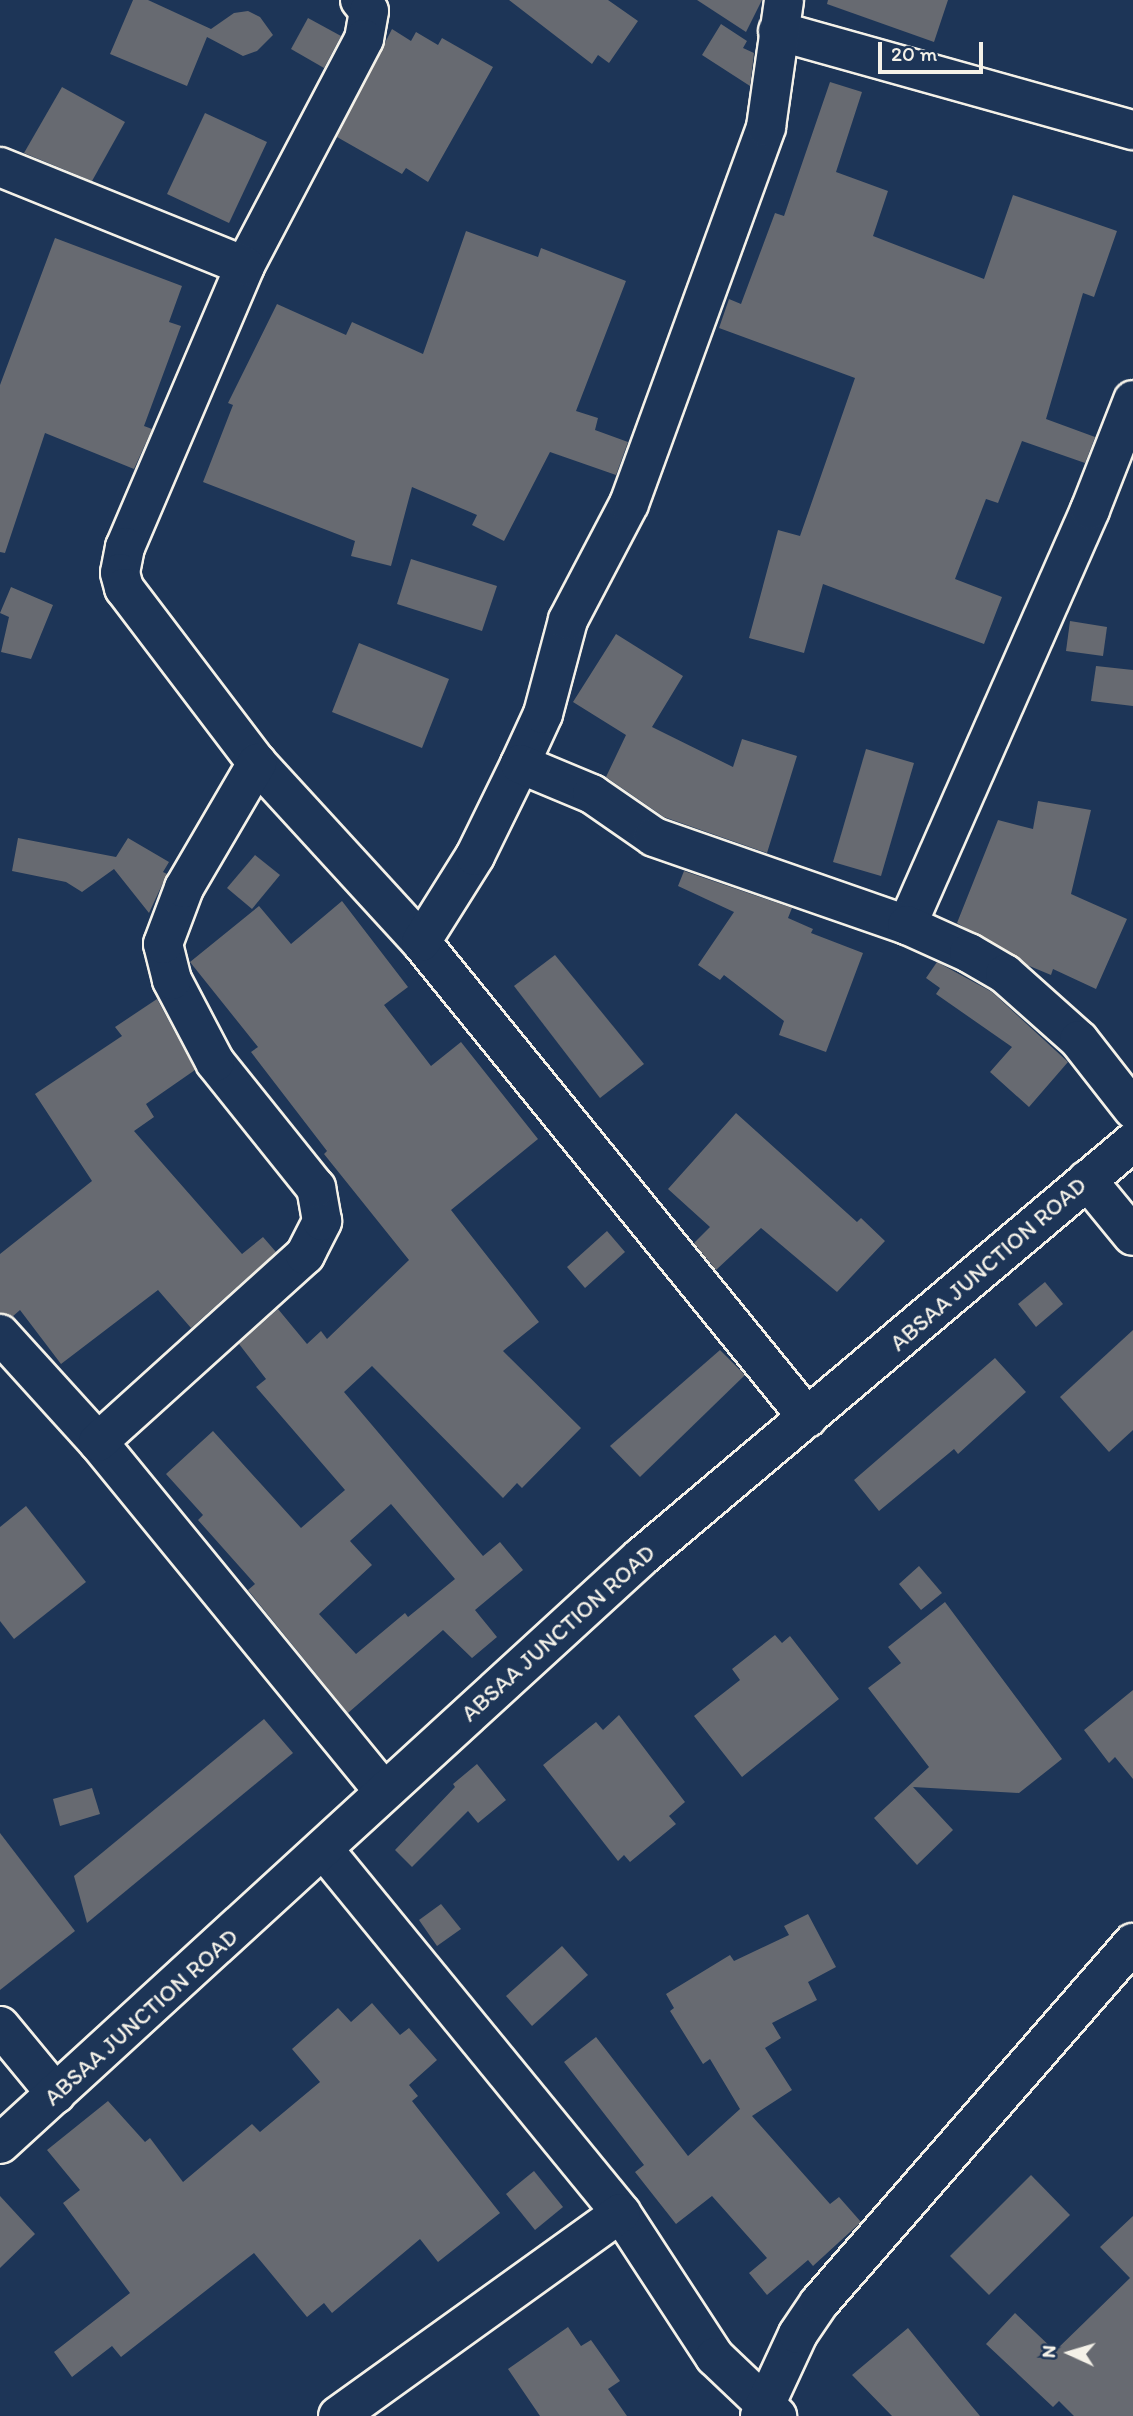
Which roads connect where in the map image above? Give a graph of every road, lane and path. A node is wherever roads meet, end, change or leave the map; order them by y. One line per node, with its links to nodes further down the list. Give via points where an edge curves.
1 (360, 0): 5 (street, via 369,11 364,39)
2 (781, 15): 3 (street); 8 (street, via 766,127 749,177 629,504 568,620 542,713)
3 (1133, 130)
4 (0, 167): 5 (street)
5 (245, 266): 7 (street, via 125,547 120,573 131,601)
6 (1133, 400): 9 (street, via 1090,510)
7 (257, 764): 10 (street); 17 (street, via 184,888 163,944 172,981 215,1062 316,1188 322,1221 305,1255)
8 (520, 764): 9 (street, via 592,794 654,837); 10 (street, via 475,856)
9 (908, 925): 11 (street, via 1005,974 1079,1040)
10 (421, 942): 16 (street)
11 (1133, 1108)
12 (1133, 1142): 13 (street, ABSAA JUNCTION ROAD)
13 (1087, 1180): 14 (street); 16 (street, ABSAA JUNCTION ROAD)
14 (1133, 1236)
15 (0, 1334): 17 (street)
16 (808, 1418): 18 (street, ABSAA JUNCTION ROAD, via 641,1557)
17 (98, 1442): 18 (street)
18 (382, 1789): 19 (street, ABSAA JUNCTION ROAD)
19 (324, 1850): 22 (street, ABSAA JUNCTION ROAD); 24 (street)
20 (1133, 1944): 25 (street, via 819,2302)
21 (0, 2025): 22 (street)
22 (56, 2094): 23 (street, ABSAA JUNCTION ROAD)
23 (0, 2144)
24 (621, 2213): 25 (street, via 715,2357); 26 (street)
25 (767, 2412)
26 (338, 2416)

